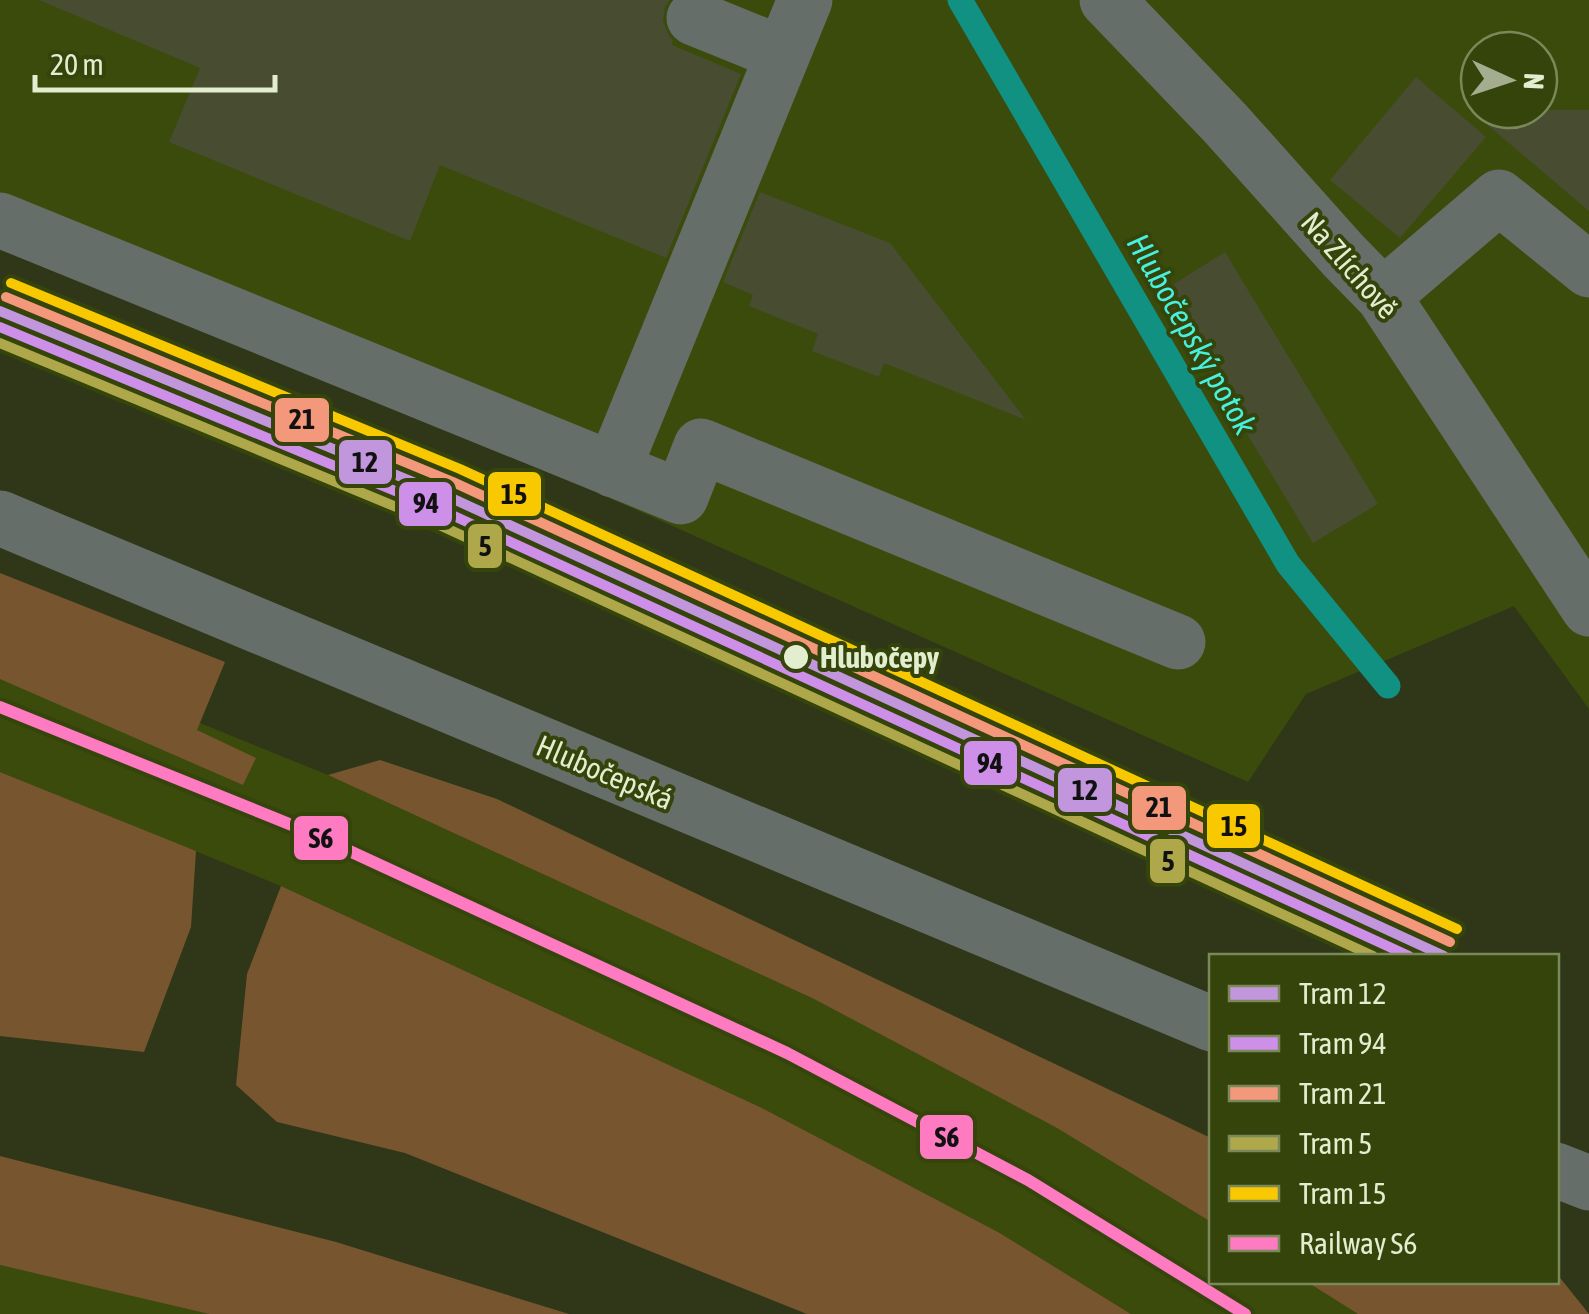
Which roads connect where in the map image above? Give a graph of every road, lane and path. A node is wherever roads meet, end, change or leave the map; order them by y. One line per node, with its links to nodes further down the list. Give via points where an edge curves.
1 (805, 0): 4 (street)
2 (1107, 0): 7 (street, Na Zlíchově)
3 (694, 18): 4 (street)
4 (783, 54): 8 (street)
5 (0, 220): 8 (street)
6 (1589, 270): 7 (street, via 1500,197)
7 (1383, 296): 10 (street, Na Zlíchově)
8 (613, 470): 11 (street, via 681,498 701,446)
9 (0, 518): 12 (street, Hlubočepská)
10 (1589, 610)
11 (1178, 642)
12 (1209, 1023)
13 (1559, 1171): 14 (street)
14 (1589, 1183)

